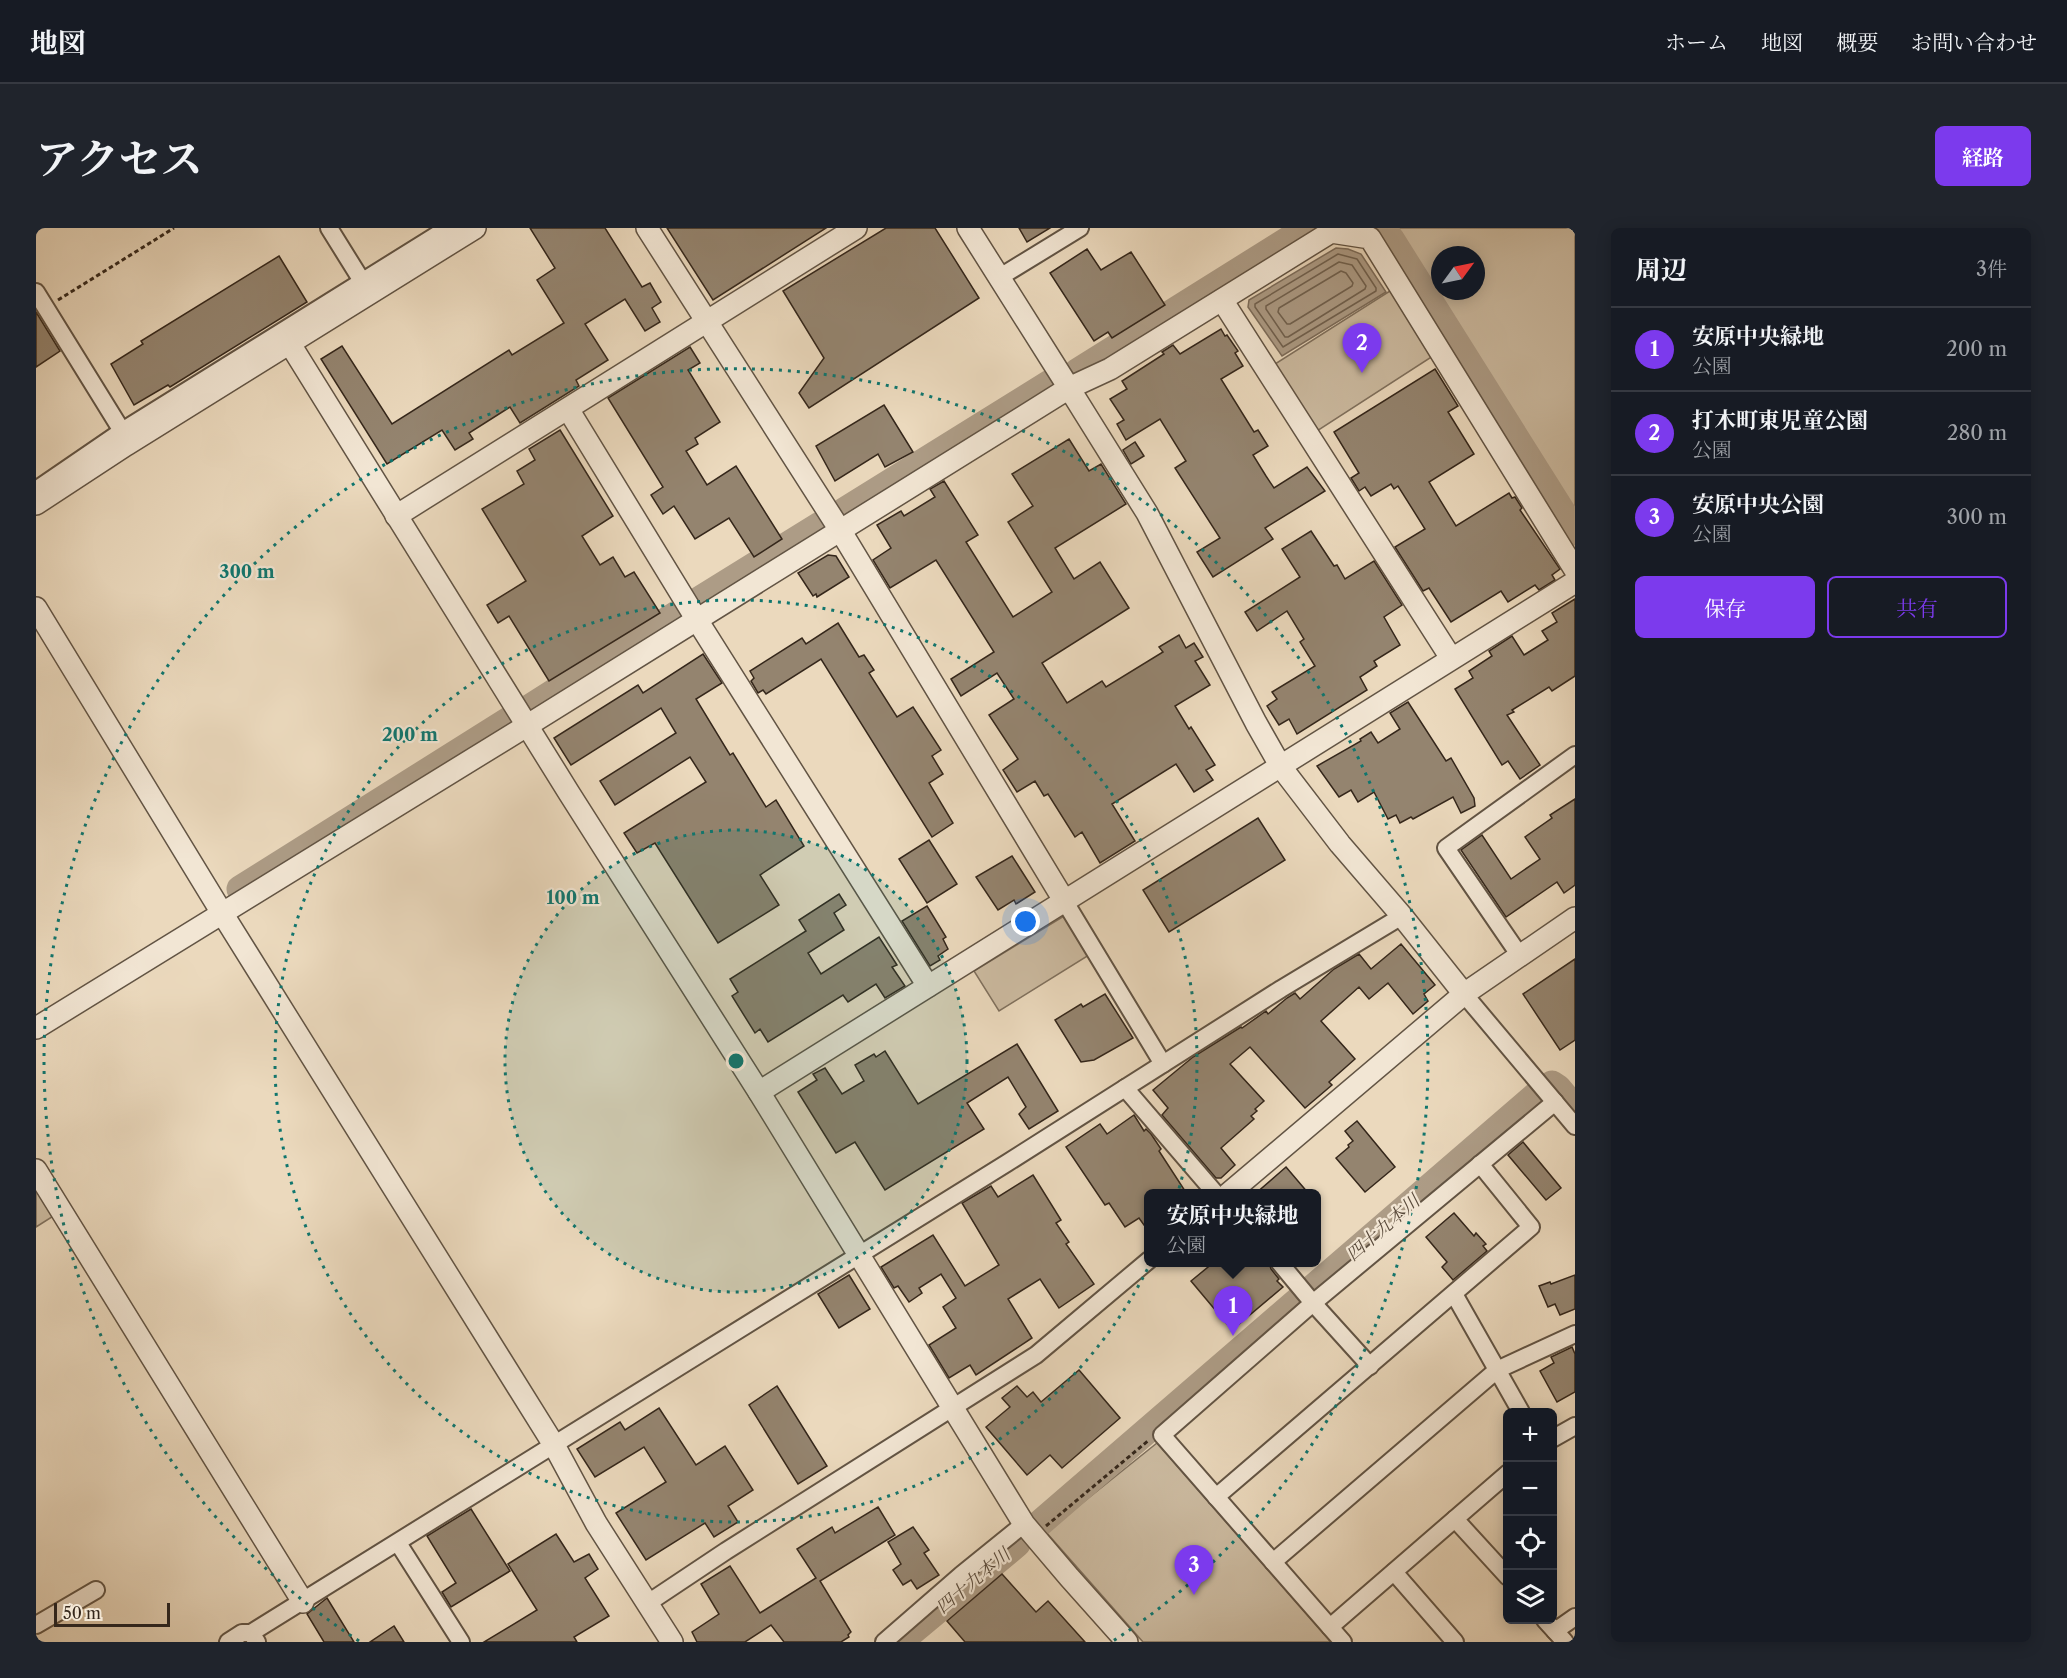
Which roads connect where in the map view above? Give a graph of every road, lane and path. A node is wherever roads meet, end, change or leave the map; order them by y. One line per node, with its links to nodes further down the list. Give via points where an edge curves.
1 (174, 228): 13 (path)
2 (328, 228): 10 (street)
3 (448, 228): 10 (street)
4 (475, 228): 15 (street)
5 (647, 228): 14 (street)
6 (856, 228): 14 (street)
7 (968, 228): 9 (street)
8 (1080, 228): 9 (street)
9 (1000, 277): 16 (street)
10 (362, 281): 18 (street)
11 (36, 292): 13 (street)
12 (1222, 300): 16 (street, via 1110,369); 23 (street, via 1331,232 1370,238); 27 (street)
13 (46, 308): 18 (street)
14 (707, 322): 17 (street); 22 (street)
15 (290, 344): 20 (street); 21 (street)
16 (1069, 388): 22 (street); 30 (street, via 1147,513)
17 (568, 409): 21 (street); 26 (street)
18 (122, 431): 19 (street)
19 (36, 490)
20 (36, 504)
21 (396, 516): 28 (street)
22 (840, 530): 26 (street); 31 (street)
23 (1575, 570)
24 (1575, 582): 27 (street)
25 (36, 608): 32 (street)
26 (697, 620): 28 (street); 36 (street)
27 (1451, 658): 30 (street)
28 (528, 725): 32 (street); 41 (street)
29 (1575, 755): 35 (street, via 1446,848)
30 (1281, 767): 31 (street); 33 (street)
31 (1065, 902): 36 (street); 39 (street)
32 (222, 913): 38 (street); 61 (street)
33 (1402, 916): 37 (street); 39 (street)
34 (1575, 918): 35 (street)
35 (1520, 956): 37 (street)
36 (928, 986): 41 (street)
37 (1464, 994): 42 (street); 47 (street)
38 (36, 1028)
39 (1162, 1064): 40 (street)
40 (1125, 1088): 46 (street); 48 (street)
41 (759, 1092): 48 (street)
42 (1555, 1102): 43 (street); 44 (street)
43 (1575, 1126)
44 (1480, 1164): 51 (street, via 1531,1227); 52 (street)
45 (36, 1170): 71 (street)
46 (1212, 1189)
47 (1234, 1189)
48 (859, 1256): 56 (street); 61 (street)
49 (1144, 1264): 56 (street, via 1036,1356)
50 (1283, 1267): 52 (street)
51 (1454, 1294): 54 (street); 55 (street)
52 (1313, 1303): 54 (street); 59 (street)
53 (1574, 1337): 55 (street)
54 (1370, 1366): 63 (street)
55 (1497, 1370): 57 (street); 67 (street)
56 (953, 1408): 65 (street); 72 (street)
57 (1518, 1408)
58 (1575, 1426): 60 (street)
59 (1162, 1435): 63 (street); 65 (path, via 1147,1441)
60 (1557, 1435)
61 (554, 1445): 66 (street); 72 (street)
62 (1503, 1477): 64 (street)
63 (1216, 1497): 67 (street)
64 (1455, 1519): 68 (street); 69 (street)
65 (1030, 1530): 81 (street, via 961,1575); 82 (street)
66 (398, 1543): 71 (street); 79 (street)
67 (1273, 1562): 75 (street)
68 (1394, 1572): 75 (street); 84 (street)
69 (1503, 1572)
70 (96, 1590): 74 (street)
71 (303, 1602): 77 (street)
72 (648, 1603): 80 (street)
73 (1575, 1617): 76 (street)
74 (36, 1625)
75 (1330, 1628): 83 (street)
76 (1555, 1631)
77 (254, 1638): 78 (street, via 242,1634)
78 (228, 1642)
79 (461, 1642)
80 (672, 1642)
81 (884, 1642)
82 (1127, 1642)
83 (1342, 1642)
84 (1455, 1642)

